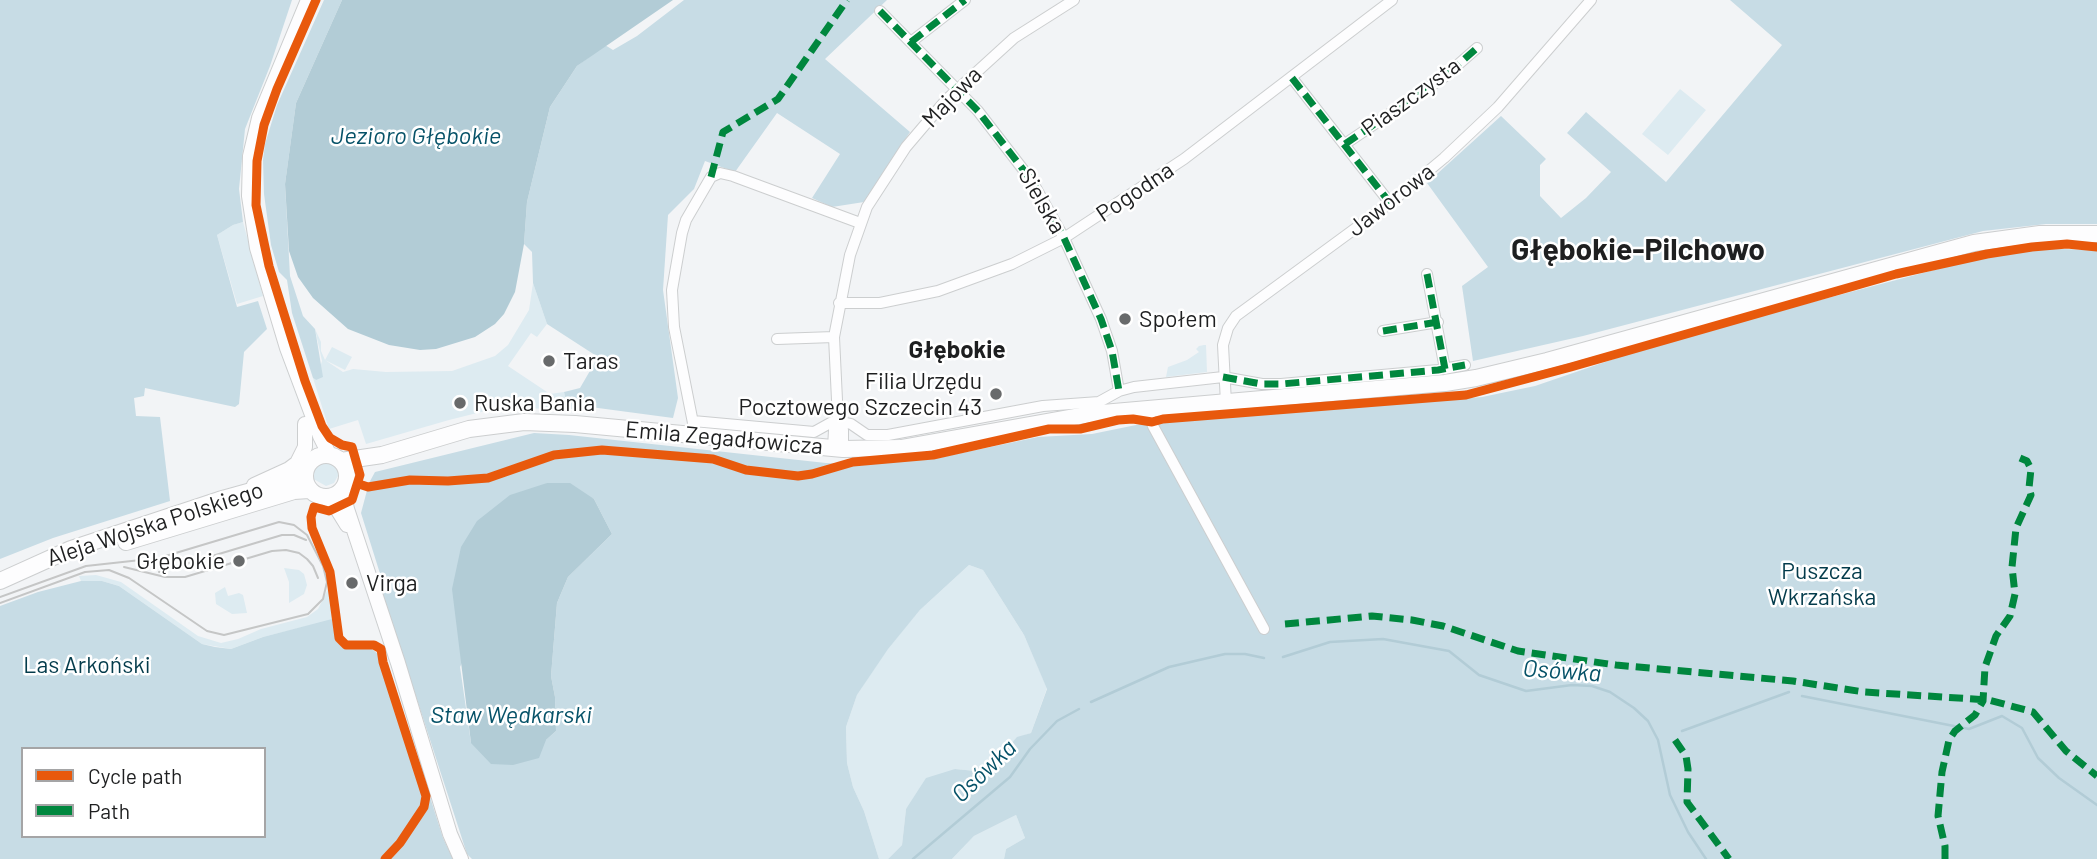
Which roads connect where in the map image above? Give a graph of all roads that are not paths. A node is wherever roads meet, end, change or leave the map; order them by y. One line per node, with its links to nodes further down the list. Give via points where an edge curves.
1 (308, 0): 22 (street, via 263,105 248,176 254,235)
2 (965, 0): 7 (street)
3 (1074, 0): 10 (street, Majowa, via 1014,38)
4 (1392, 0): 9 (street, Pogodna)
5 (1591, 0): 12 (street, Jaworowa, via 1485,121)
6 (880, 11): 7 (street, Sielska)
7 (911, 42): 10 (street, Sielska)
8 (1477, 48): 11 (street, Piaszczysta, via 1444,77)
9 (1292, 78): 11 (street, Piaszczysta); 15 (street, Pogodna, via 1153,182)
10 (958, 88): 13 (street, Majowa, via 906,146); 15 (street, Sielska, via 1019,162)
11 (1345, 144): 12 (street, Piaszczysta)
12 (1390, 203): 25 (street, Jaworowa, via 1237,316 1223,343)
13 (860, 223): 17 (street, Majowa); 31 (street, via 733,176 720,173 711,177 687,220 672,290 672,318)
14 (2097, 234): 27 (main road, Emila Zegadłowicza, via 2040,234 1974,243 1476,378)
15 (1064, 239): 17 (street, Pogodna, via 938,291 880,303); 26 (street, Sielska, via 1105,329)
16 (1427, 274): 18 (street)
17 (839, 303): 20 (street, Majowa)
18 (1438, 322): 19 (street); 24 (street)
19 (1383, 331)
20 (834, 337): 21 (street); 29 (street, Majowa)
21 (777, 339)
22 (287, 348): 30 (street); 34 (street, via 320,436)
23 (1465, 365): 24 (street)
24 (1445, 369): 25 (street, via 1281,384)
25 (1223, 377): 26 (street); 27 (street, Jaworowa)
26 (1119, 391): 29 (street, via 1099,402 1043,406 888,435 867,435)
27 (1226, 402): 28 (main road, Emila Zegadłowicza)
28 (1147, 409): 32 (main road, Emila Zegadłowicza, via 1060,419 901,448); 41 (street)
29 (838, 421): 31 (street, via 814,432); 32 (street, Majowa, via 843,430)
30 (305, 424): 34 (street); 38 (street, via 305,447 295,465)
31 (693, 428): 32 (main road, Emila Zegadłowicza); 33 (main road, Emila Zegadłowicza, via 508,423 453,433)
32 (838, 448)
33 (382, 456): 34 (main road, Emila Zegadłowicza); 35 (main road, Emila Zegadłowicza, via 355,471)
34 (322, 461): 35 (main road, via 345,468); 36 (main road, via 304,479); 38 (main road, Aleja Wojska Polskiego, via 290,480)
35 (345, 485): 37 (main road); 39 (street)
36 (309, 490): 37 (main road); 40 (main road, Aleja Wojska Polskiego)
37 (326, 497): 39 (street)
38 (219, 500): 40 (main road, Aleja Wojska Polskiego, via 71,549)
39 (357, 541): 42 (street)
40 (3, 580)
41 (1264, 629)
42 (461, 859)

